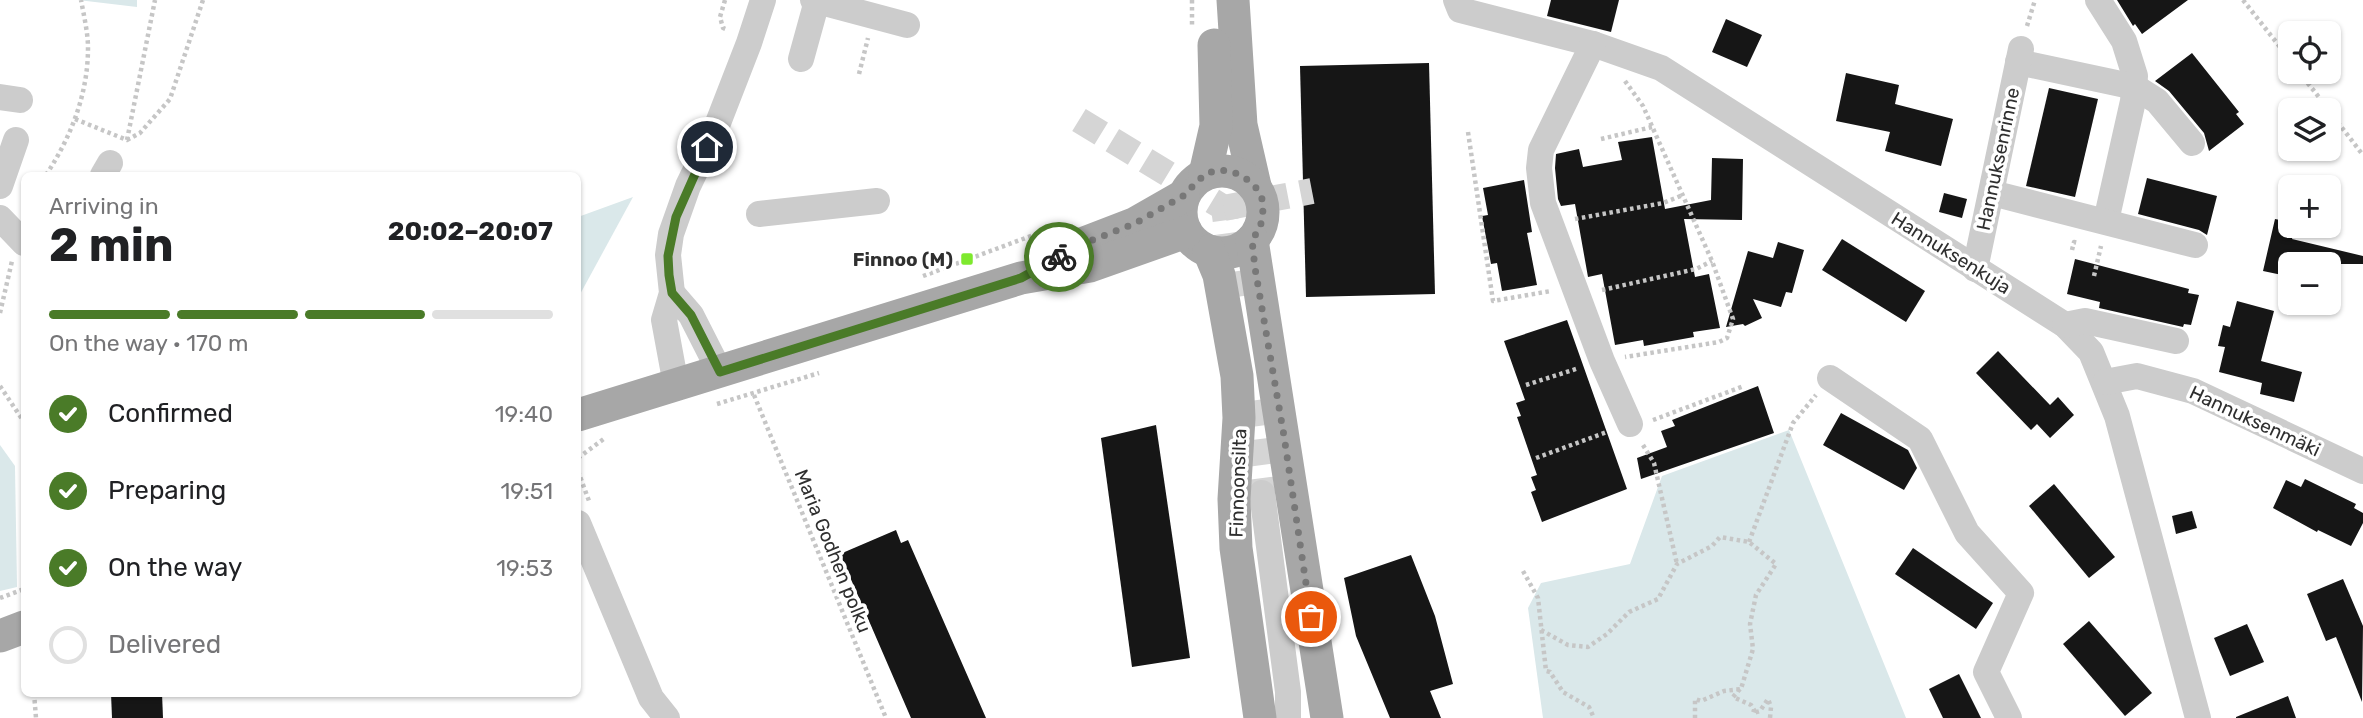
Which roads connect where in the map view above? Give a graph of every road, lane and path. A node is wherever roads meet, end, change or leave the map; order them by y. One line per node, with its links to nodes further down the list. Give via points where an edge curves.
1 (81, 0): 23 (path, via 88,47 83,96)
2 (155, 0): 29 (path)
3 (203, 0): 29 (path, via 170,99 140,133)
4 (763, 0): 55 (street, via 716,128 676,217 668,256)
5 (1192, 0): 14 (path)
6 (1212, 0): 34 (main road, via 1216,126)
7 (1233, 0): 36 (main road, via 1241,125)
8 (2098, 0): 21 (street, via 2124,41)
9 (2243, 0): 16 (path)
10 (815, 1): 12 (street); 18 (street)
11 (1458, 5): 15 (street, Hannuksenkuja)
12 (907, 25)
13 (871, 28): 19 (path)
14 (1192, 38)
15 (1593, 44): 17 (street, Hannuksenkuja); 43 (street, via 1541,150 1540,187)
16 (2278, 44)
17 (1619, 53): 24 (path, via 1627,86); 52 (street, Hannuksenkuja, via 1661,68)
18 (801, 59)
19 (859, 75)
20 (2308, 84): 22 (path)
21 (2135, 87): 30 (street, via 2157,101); 37 (street, Hannuksenrinne, via 2019,55); 42 (street)
22 (2319, 98)
23 (75, 119): 29 (path); 33 (path)
24 (1652, 127): 27 (path); 38 (path)
25 (2341, 127): 31 (path)
26 (1468, 132): 54 (path, via 1493,302)
27 (1601, 139)
28 (16, 140): 35 (street)
29 (127, 140): 32 (path)
30 (2192, 143)
31 (2363, 155)
32 (106, 169)
33 (49, 172)
34 (1194, 185): 36 (main road, via 1218,170 1231,171); 46 (main road, via 1181,214); 53 (main road, via 1134,224 1082,244)
35 (0, 186)
36 (1255, 186): 45 (main road, via 1263,214)
37 (1992, 193): 42 (street); 52 (street, Hannuksenrinne)
38 (1683, 195): 43 (path, via 1663,203); 51 (path)
39 (877, 201): 40 (street)
40 (759, 214)
41 (0, 218): 44 (street)
42 (2106, 222): 48 (street)
43 (1551, 223): 54 (street)
44 (21, 240)
45 (1252, 240): 46 (main road, via 1224,253); 92 (main road)
46 (1197, 241): 53 (main road); 90 (main road, Finnoonsilta, via 1219,275 1237,376 1236,548)
47 (2087, 245): 50 (path, via 2074,242)
48 (2195, 245)
49 (21, 248): 56 (path, via 11,263)
50 (2072, 250)
51 (1712, 261): 54 (path, via 1696,268); 59 (path, via 1733,319 1727,338)
52 (1975, 269): 57 (street, Hannuksenkuja)
53 (1021, 278): 60 (main road)
54 (1575, 290): 59 (street)
55 (672, 293): 60 (street, via 691,315); 63 (street, via 664,320)
56 (0, 313)
57 (2065, 325): 58 (street, via 2085,321); 62 (street, Hannuksenkuja, via 2091,352)
58 (2176, 341)
59 (1602, 361): 65 (path); 70 (street)
60 (720, 372): 63 (main road)
61 (1830, 378): 76 (path, via 1793,423); 96 (street, via 1920,439 1967,533 2021,593 1986,672)
62 (2105, 382): 73 (street, Hannuksenmäki, via 2137,376 2193,391); 97 (street, Hannuksenkuja)
63 (676, 385): 68 (main road)
64 (0, 386): 69 (path)
65 (1525, 386)
66 (1744, 386): 70 (path)
67 (754, 394): 89 (path, Maria Godhen polku)
68 (581, 414)
69 (21, 418)
70 (1630, 424): 71 (path)
71 (1536, 458)
72 (1654, 463): 77 (path)
73 (2363, 471)
74 (1262, 493): 86 (street)
75 (581, 530): 88 (street, via 651,698)
76 (1749, 542): 77 (path, via 1720,537); 84 (path, via 1776,564 1756,595 1750,624 1753,649)
77 (1677, 565): 82 (path, via 1658,599 1629,612 1588,648 1568,645)
78 (1523, 571): 82 (path, via 1538,597)
79 (21, 590): 80 (path)
80 (0, 598)
81 (21, 628): 83 (main road)
82 (1541, 631): 93 (path, via 1546,671 1563,692 1589,707)
83 (0, 636)
84 (1741, 689): 94 (path, via 1695,699); 95 (path, via 1733,697 1751,705 1752,713 1760,711 1768,699)
85 (34, 697): 87 (path)
86 (1288, 705): 91 (street)
87 (36, 718)
88 (667, 718)
89 (886, 718)
90 (1260, 718)
91 (1298, 718)
92 (1327, 718)
93 (1594, 718)
94 (1695, 718)
95 (1770, 718)
96 (2009, 718)
97 (2198, 718)

